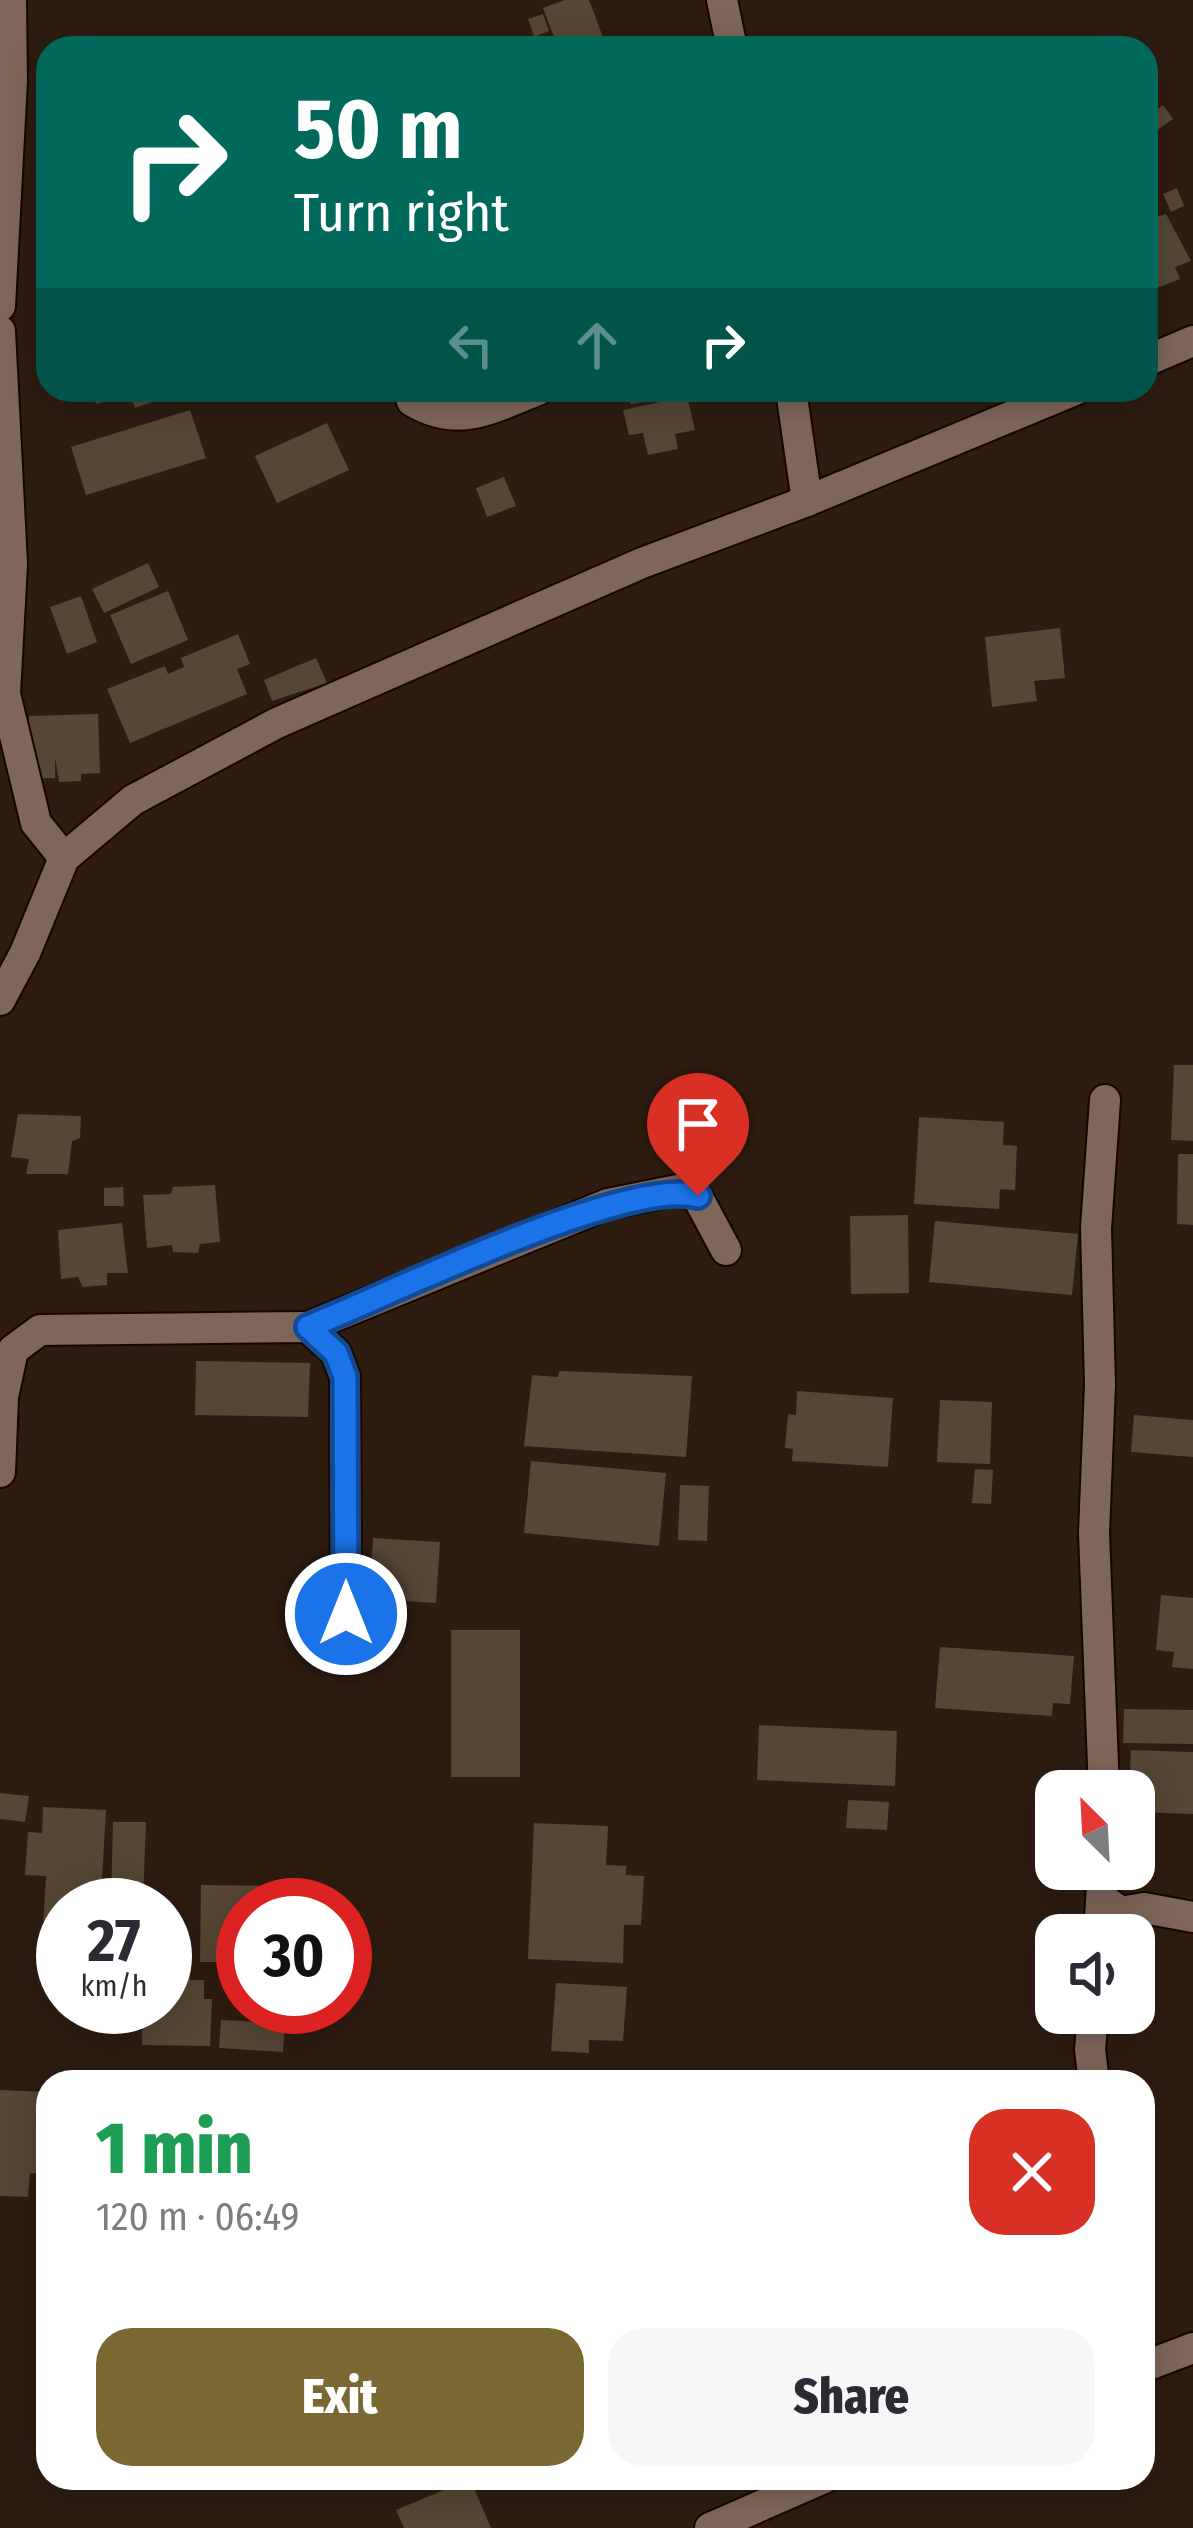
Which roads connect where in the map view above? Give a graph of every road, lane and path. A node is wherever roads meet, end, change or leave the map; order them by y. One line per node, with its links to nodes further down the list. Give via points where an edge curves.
1 (11, 0): 4 (street)
2 (722, 0): 3 (street)
3 (730, 36)
4 (0, 306)
5 (0, 331): 13 (street, via 12,564 5,694 36,823)
6 (1193, 341): 7 (street)
7 (1158, 356)
8 (414, 402): 9 (street, via 432,413 471,416)
9 (507, 402)
10 (793, 402): 12 (street)
11 (1047, 402): 12 (street)
12 (807, 501): 13 (street, via 642,563 277,724 133,800)
13 (64, 858): 14 (street)
14 (0, 1000)
15 (1105, 1100): 20 (street, via 1094,1533)
16 (726, 1250): 17 (street, via 698,1196 677,1190 608,1204)
17 (308, 1327): 18 (street, via 40,1330 13,1350); 19 (street, via 336,1353 345,1377)
18 (0, 1472)
19 (346, 1614)
20 (1103, 1770)
21 (1106, 1890): 22 (street, via 1120,1912)
22 (1193, 1916)
23 (1091, 2034): 24 (street)
24 (1092, 2070)
25 (1193, 2348): 26 (street)
26 (1155, 2362)
27 (797, 2490): 28 (street)
28 (710, 2528)

